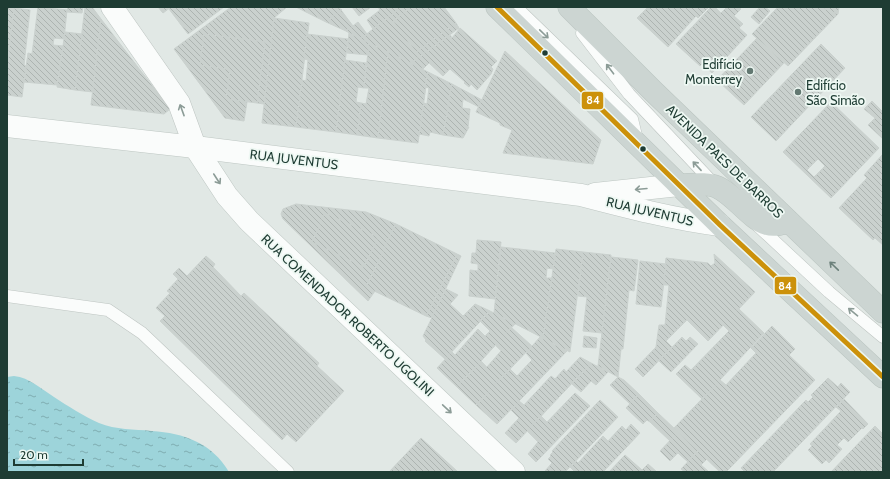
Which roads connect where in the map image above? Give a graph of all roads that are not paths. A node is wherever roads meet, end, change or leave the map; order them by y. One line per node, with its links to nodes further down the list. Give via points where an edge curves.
1 (112, 7): 8 (main road, RUA COMENDADOR ROBERTO UGOLINI, one-way to 1, via 179,103)
2 (497, 7): 7 (main road)
3 (516, 7): 7 (lane, one-way to 7, via 632,118)
4 (562, 7): 10 (lane, one-way to 4, via 629,94)
5 (569, 7): 12 (main road, AVENIDA PAES DE BARROS)
6 (7, 126): 8 (main road, RUA JUVENTUS)
7 (638, 146): 9 (main road)
8 (195, 147): 11 (main road, RUA JUVENTUS); 19 (main road, RUA COMENDADOR ROBERTO UGOLINI, one-way to 19, via 227,196 248,221)
9 (679, 185): 10 (main road); 11 (main road, RUA JUVENTUS, one-way to 11); 13 (main road)
10 (717, 187): 12 (main road, via 766,224); 16 (lane, one-way to 10, via 828,292)
11 (581, 195): 13 (main road, RUA JUVENTUS, via 640,211)
12 (789, 222): 15 (main road, AVENIDA PAES DE BARROS, one-way to 12)
13 (720, 225): 17 (main road)
14 (7, 296): 18 (lane, via 108,310 142,333)
15 (883, 312)
16 (883, 337)
17 (883, 377)
18 (288, 472)
19 (514, 472)

